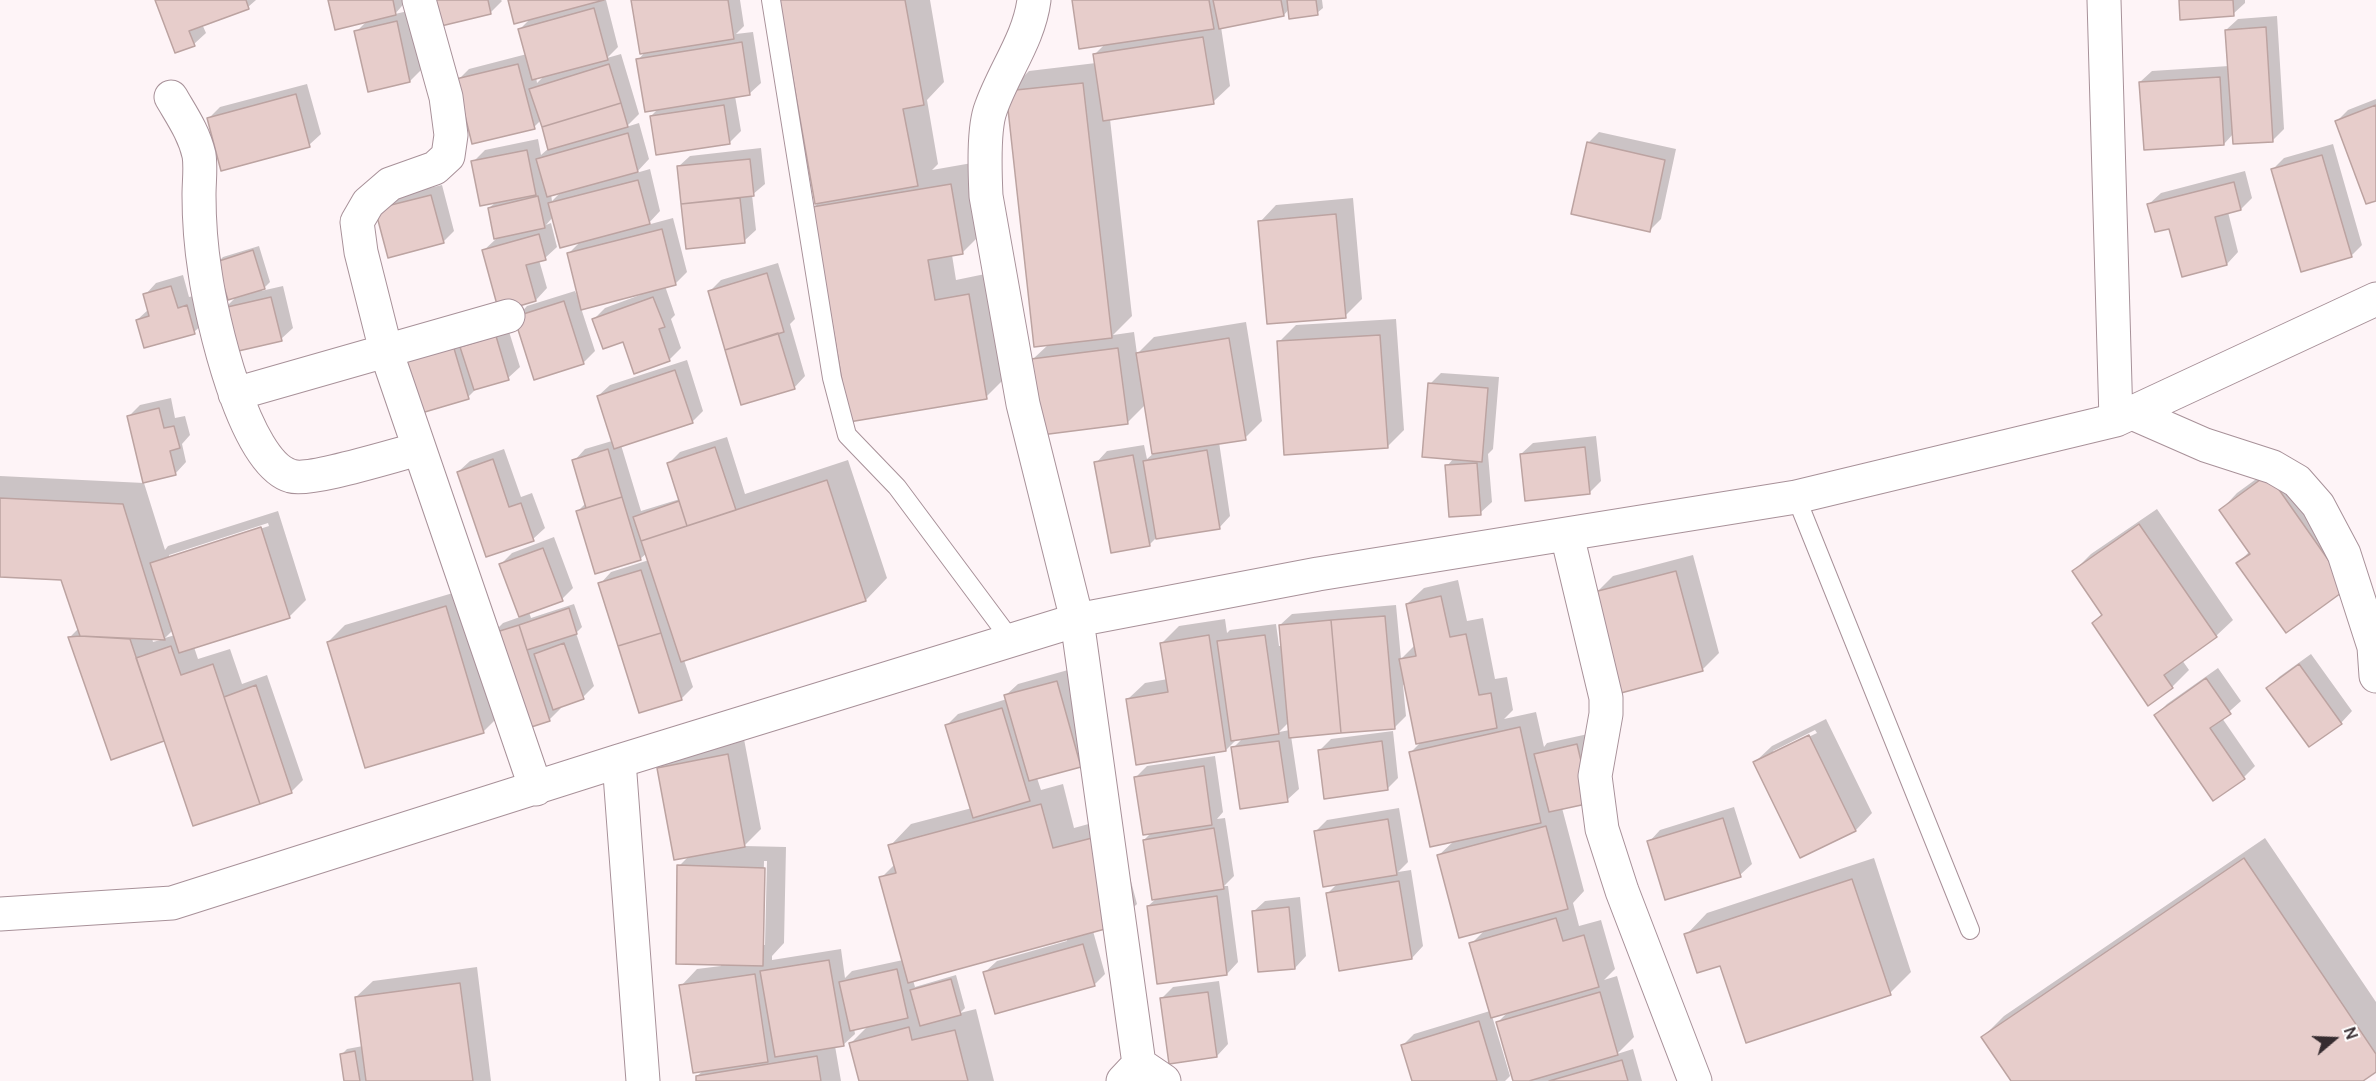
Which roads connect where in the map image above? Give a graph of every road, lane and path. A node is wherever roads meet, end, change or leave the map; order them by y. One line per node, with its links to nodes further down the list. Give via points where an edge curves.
1 (419, 0): 8 (street, via 446,97 451,135 448,156 435,168 390,184 368,203 357,222)
2 (771, 0): 15 (lane, via 832,378 848,435 897,487)
3 (1034, 0): 14 (street, via 1022,42 990,110 984,165 1023,404)
4 (2102, 1): 10 (street)
5 (171, 98): 9 (street, via 194,136 199,157 205,272)
6 (2376, 298): 10 (street)
7 (508, 316): 8 (street)
8 (386, 351): 9 (street); 11 (street)
9 (235, 394): 11 (street, via 268,460 290,476 312,476)
10 (2124, 417): 12 (street); 16 (street, via 2273,467 2297,481 2318,505 2344,554 2374,647)
11 (419, 449): 18 (street)
12 (1796, 497): 13 (street); 20 (lane)
13 (1567, 535): 14 (street, via 1318,574); 23 (street, via 1606,698 1595,776 1602,829)
14 (1077, 620): 15 (street); 21 (street)
15 (1011, 640): 17 (street)
16 (2376, 676)
17 (619, 761): 18 (street); 22 (street)
18 (537, 789): 19 (street, via 172,903)
19 (0, 914)
20 (1970, 930)
21 (1142, 1075)
22 (644, 1081)
23 (1695, 1081)

